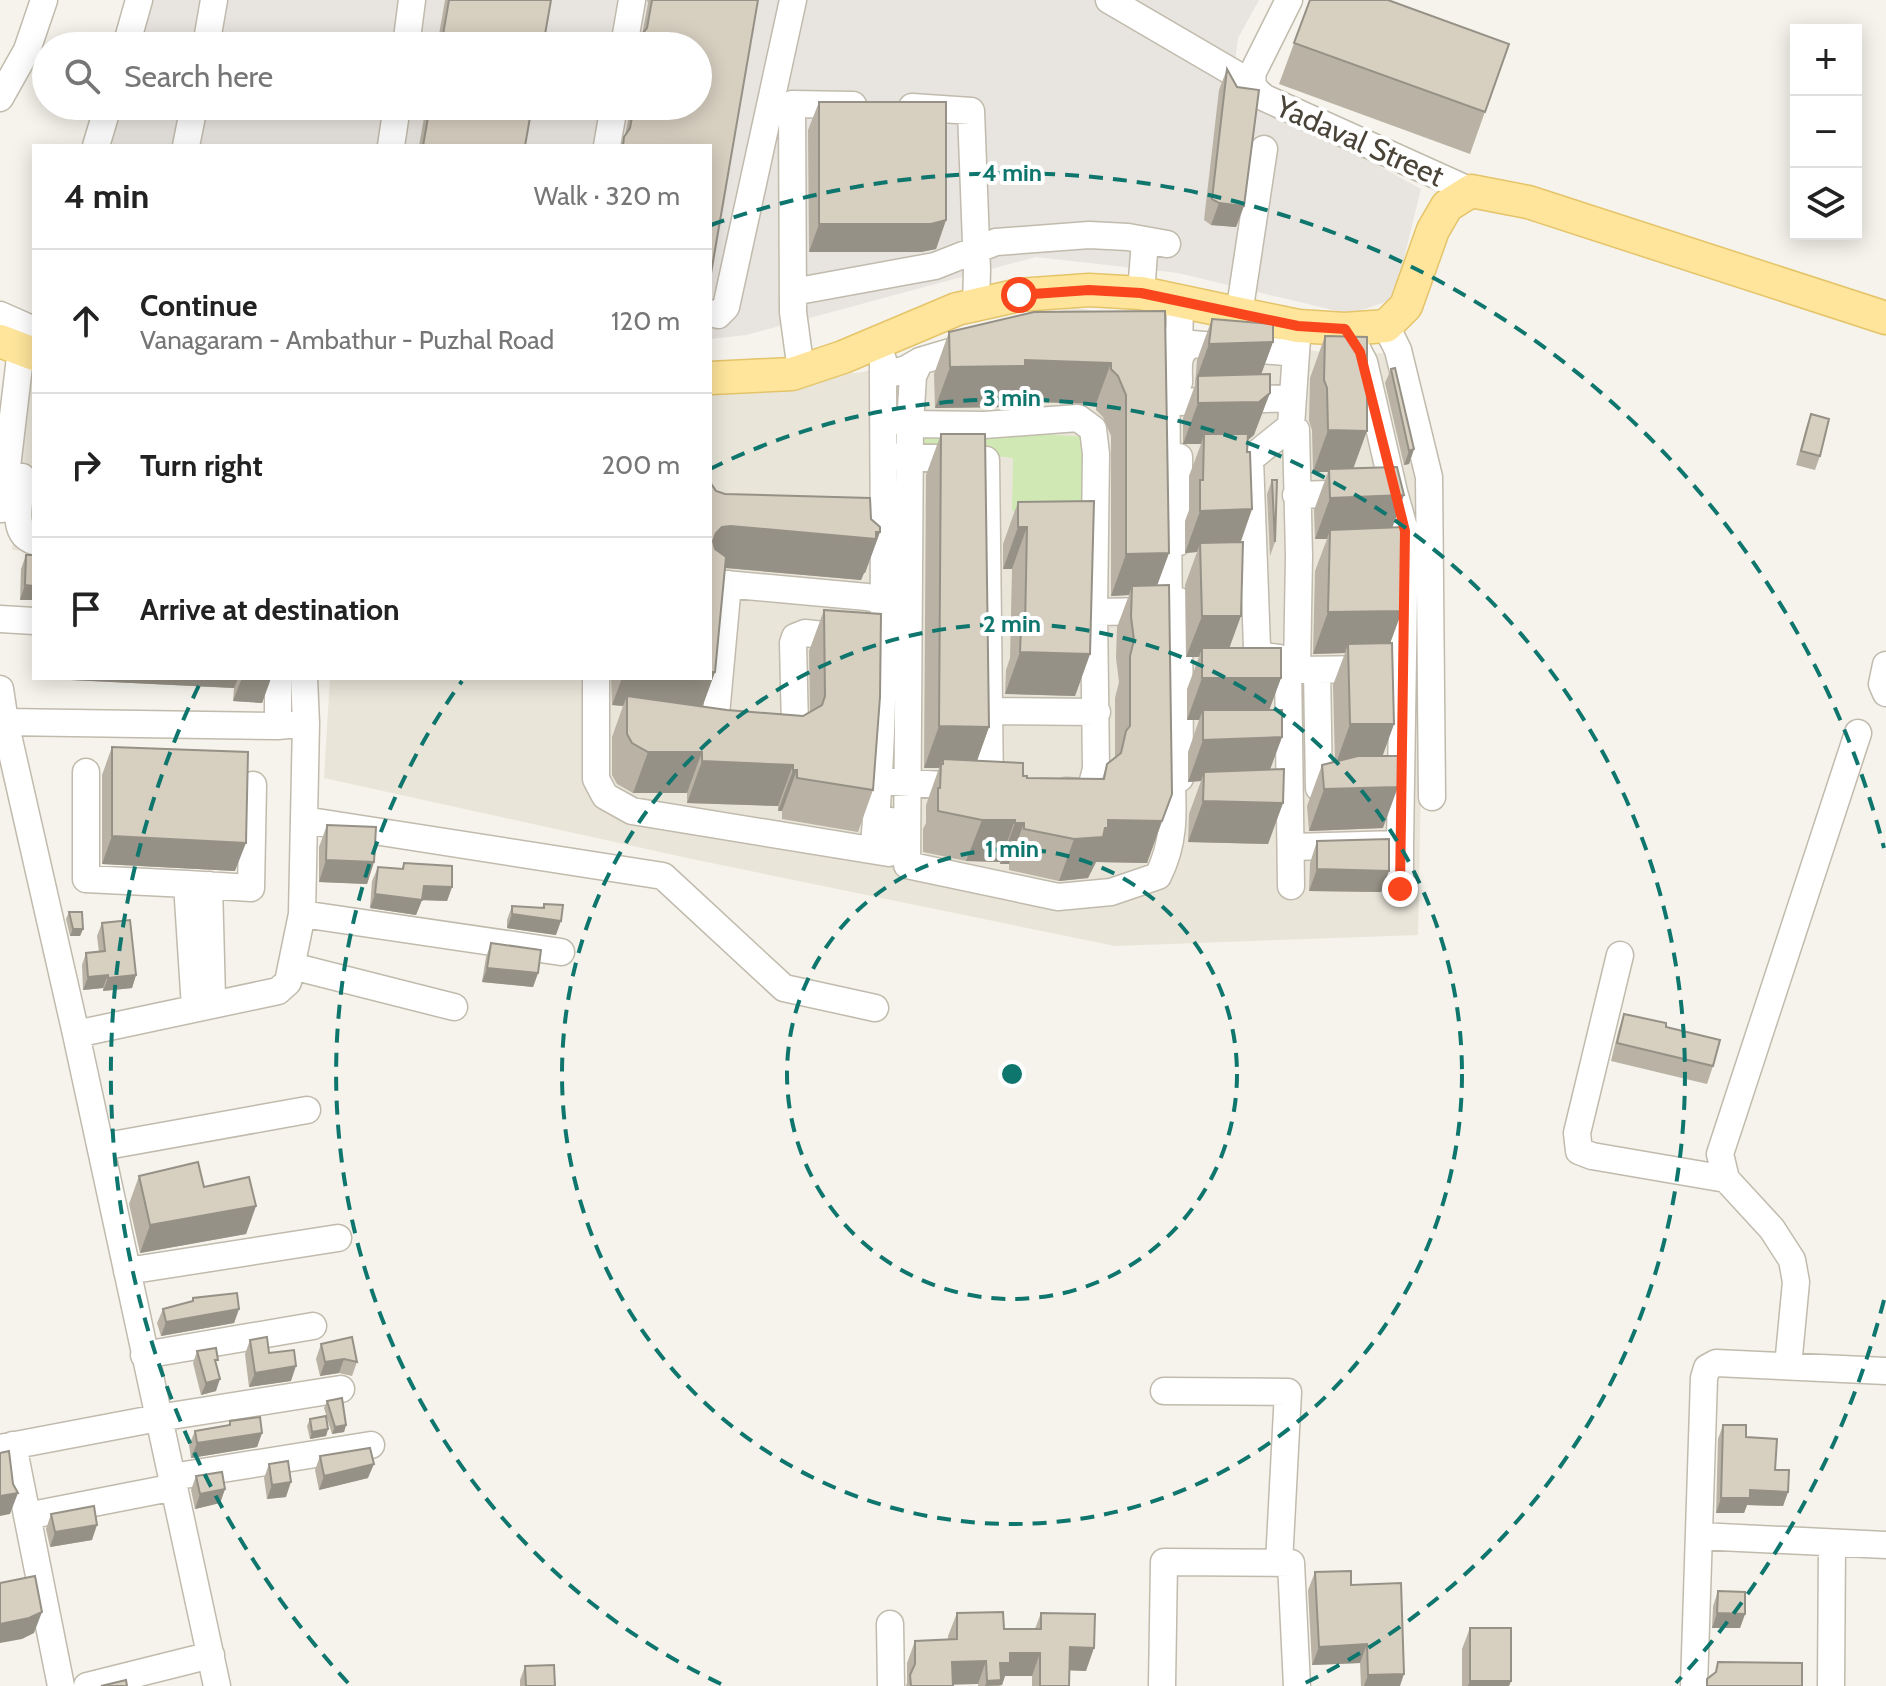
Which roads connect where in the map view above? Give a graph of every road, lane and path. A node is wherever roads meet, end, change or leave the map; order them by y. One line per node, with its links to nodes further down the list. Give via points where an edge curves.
1 (44, 0): 9 (street)
2 (139, 0): 10 (street)
3 (214, 0): 11 (street)
4 (412, 0): 12 (street)
5 (632, 0): 13 (street)
6 (793, 0): 32 (street, via 726,307)
7 (1109, 0): 15 (street)
8 (1289, 0): 15 (street, Yadaval Street)
9 (33, 32)
10 (130, 32)
11 (208, 32)
12 (408, 32)
13 (626, 32)
14 (32, 35): 16 (street)
15 (1251, 83): 26 (street, Yadaval Street, via 1265,98)
16 (0, 98)
17 (104, 120): 21 (street)
18 (191, 120): 22 (street)
19 (395, 120): 23 (street)
20 (612, 120): 24 (street)
21 (97, 144)
22 (186, 144)
23 (391, 144)
24 (607, 144)
25 (1264, 149): 33 (street)
26 (1471, 191): 35 (main road, via 1528,202); 36 (main road, via 1447,206 1406,306)
27 (975, 249): 28 (street, via 935,266); 28 (street, via 971,111 792,104); 29 (street, via 996,242 1089,235 1156,242); 31 (street)
28 (793, 292): 46 (street)
29 (1141, 293): 30 (main road); 31 (main road, via 1019,295)
30 (1180, 301): 33 (main road); 43 (street)
31 (976, 305): 39 (main road)
32 (712, 314)
33 (1239, 314): 42 (main road)
34 (0, 315): 41 (street)
35 (1886, 318)
36 (1386, 326): 37 (main road); 112 (street, via 1398,350 1429,477)
37 (1345, 329): 42 (main road); 44 (street)
38 (1110, 337): 73 (street, via 1156,336 1166,344)
39 (890, 338): 45 (street); 46 (main road)
40 (1001, 340): 45 (street)
41 (26, 346): 58 (street)
42 (1297, 347): 43 (street, via 1192,344); 44 (street, via 1330,361); 48 (street)
43 (1179, 356): 49 (street)
44 (1364, 362): 56 (street)
45 (900, 370): 51 (street); 51 (street, via 913,376)
46 (801, 371): 47 (main road)
47 (712, 378)
48 (1293, 398): 49 (street); 52 (street)
49 (1179, 402): 55 (street)
50 (32, 403): 64 (street, via 27,409 18,528)
51 (897, 422): 53 (street); 63 (street, via 1084,420 1095,436)
52 (1291, 426): 54 (street); 57 (street, via 1296,430)
53 (897, 456): 60 (street, via 986,460); 72 (street); 106 (street)
54 (1250, 459): 55 (street); 69 (street)
55 (1179, 460): 81 (street, via 1186,569)
56 (1394, 492): 57 (street); 65 (street)
57 (1296, 495): 68 (street)
58 (2, 509)
59 (866, 524): 72 (street)
60 (987, 526): 61 (street); 90 (street)
61 (1018, 526)
62 (1065, 526): 63 (street)
63 (1097, 526): 74 (street)
64 (32, 540)
65 (1405, 552): 66 (street); 79 (street)
66 (1375, 553)
67 (1329, 555): 68 (street)
68 (1299, 556): 80 (street, via 1297,670)
69 (1254, 566): 70 (street); 84 (street, via 1257,647 1263,656 1285,661)
70 (1224, 568)
71 (719, 583): 72 (street); 101 (street)
72 (882, 597): 77 (street)
73 (1169, 610): 74 (street); 106 (street, via 1173,837 1158,876 1111,892 1058,897 907,865)
74 (1094, 612): 91 (street)
75 (0, 619): 76 (street)
76 (32, 621)
77 (883, 641): 101 (street, via 798,634 793,643 794,737 782,743); 106 (street); 117 (street)
78 (1886, 665): 89 (street)
79 (1403, 668): 80 (street); 107 (street)
80 (1317, 670): 110 (street, via 1329,785)
81 (1179, 673): 82 (street); 102 (street)
82 (1211, 673)
83 (1242, 673): 84 (street)
84 (1289, 673): 100 (street)
85 (278, 680): 96 (street)
86 (304, 680): 94 (street)
87 (596, 680): 92 (street)
88 (0, 689): 93 (street)
89 (1886, 693)
90 (989, 711): 91 (street); 109 (street)
91 (1097, 712): 109 (street, via 1091,788)
92 (596, 719): 95 (street); 117 (street, via 596,779 605,796 632,811)
93 (5, 722): 96 (street); 128 (street)
94 (306, 723): 96 (street); 113 (street)
95 (625, 723)
96 (278, 726)
97 (684, 732): 101 (street)
98 (1858, 733): 131 (street, via 1727,1129 1720,1154)
99 (1259, 735): 100 (street)
100 (1290, 735): 110 (street)
101 (714, 736)
102 (1179, 736): 103 (street); 116 (street, via 1188,797)
103 (1211, 736)
104 (86, 772): 118 (street, via 86,879)
105 (1370, 781): 107 (street)
106 (894, 782): 109 (street); 117 (street, via 889,853)
107 (1401, 782): 114 (street)
108 (253, 785): 118 (street, via 251,888)
109 (990, 788)
110 (1290, 793): 111 (street); 115 (street)
111 (1259, 795)
112 (1432, 797)
113 (304, 820): 121 (street); 127 (street, via 663,876 784,988)
114 (1400, 844): 115 (street); 120 (street)
115 (1292, 847): 119 (street)
116 (1180, 850)
117 (868, 851)
118 (198, 885): 125 (street)
119 (1291, 886)
120 (1400, 889)
121 (302, 914): 122 (street); 124 (street)
122 (561, 952)
123 (1620, 955): 131 (street, via 1577,1133 1579,1151)
124 (292, 966): 125 (street, via 288,982 278,991); 126 (street)
125 (204, 1007): 128 (street)
126 (454, 1007)
127 (875, 1008)
128 (76, 1034): 130 (street)
129 (307, 1110): 130 (street)
130 (101, 1147): 133 (street)
131 (1726, 1179): 136 (street, via 1772,1229 1792,1260 1796,1282)
132 (338, 1238): 133 (street)
133 (127, 1271): 135 (street)
134 (313, 1326): 135 (street)
135 (144, 1355): 140 (street)
136 (1788, 1366): 137 (street); 145 (street, via 1716,1363 1707,1368)
137 (1886, 1371)
138 (341, 1389): 140 (street)
139 (1164, 1391): 148 (street, via 1288,1392)
140 (158, 1418): 142 (street); 143 (street)
141 (371, 1445): 143 (street)
142 (6, 1447): 144 (street)
143 (174, 1482): 144 (street); 150 (street)
144 (27, 1516): 151 (street)
145 (1699, 1536): 146 (street); 157 (street)
146 (1832, 1543): 147 (street); 158 (street)
147 (1886, 1545)
148 (1285, 1563): 155 (street, via 1164,1562); 156 (street)
149 (890, 1624): 154 (street)
150 (211, 1655): 152 (street); 153 (street)
151 (61, 1686)
152 (87, 1686)
153 (217, 1686)
154 (891, 1686)
155 (1162, 1686)
156 (1297, 1686)
157 (1694, 1686)
158 (1831, 1686)

